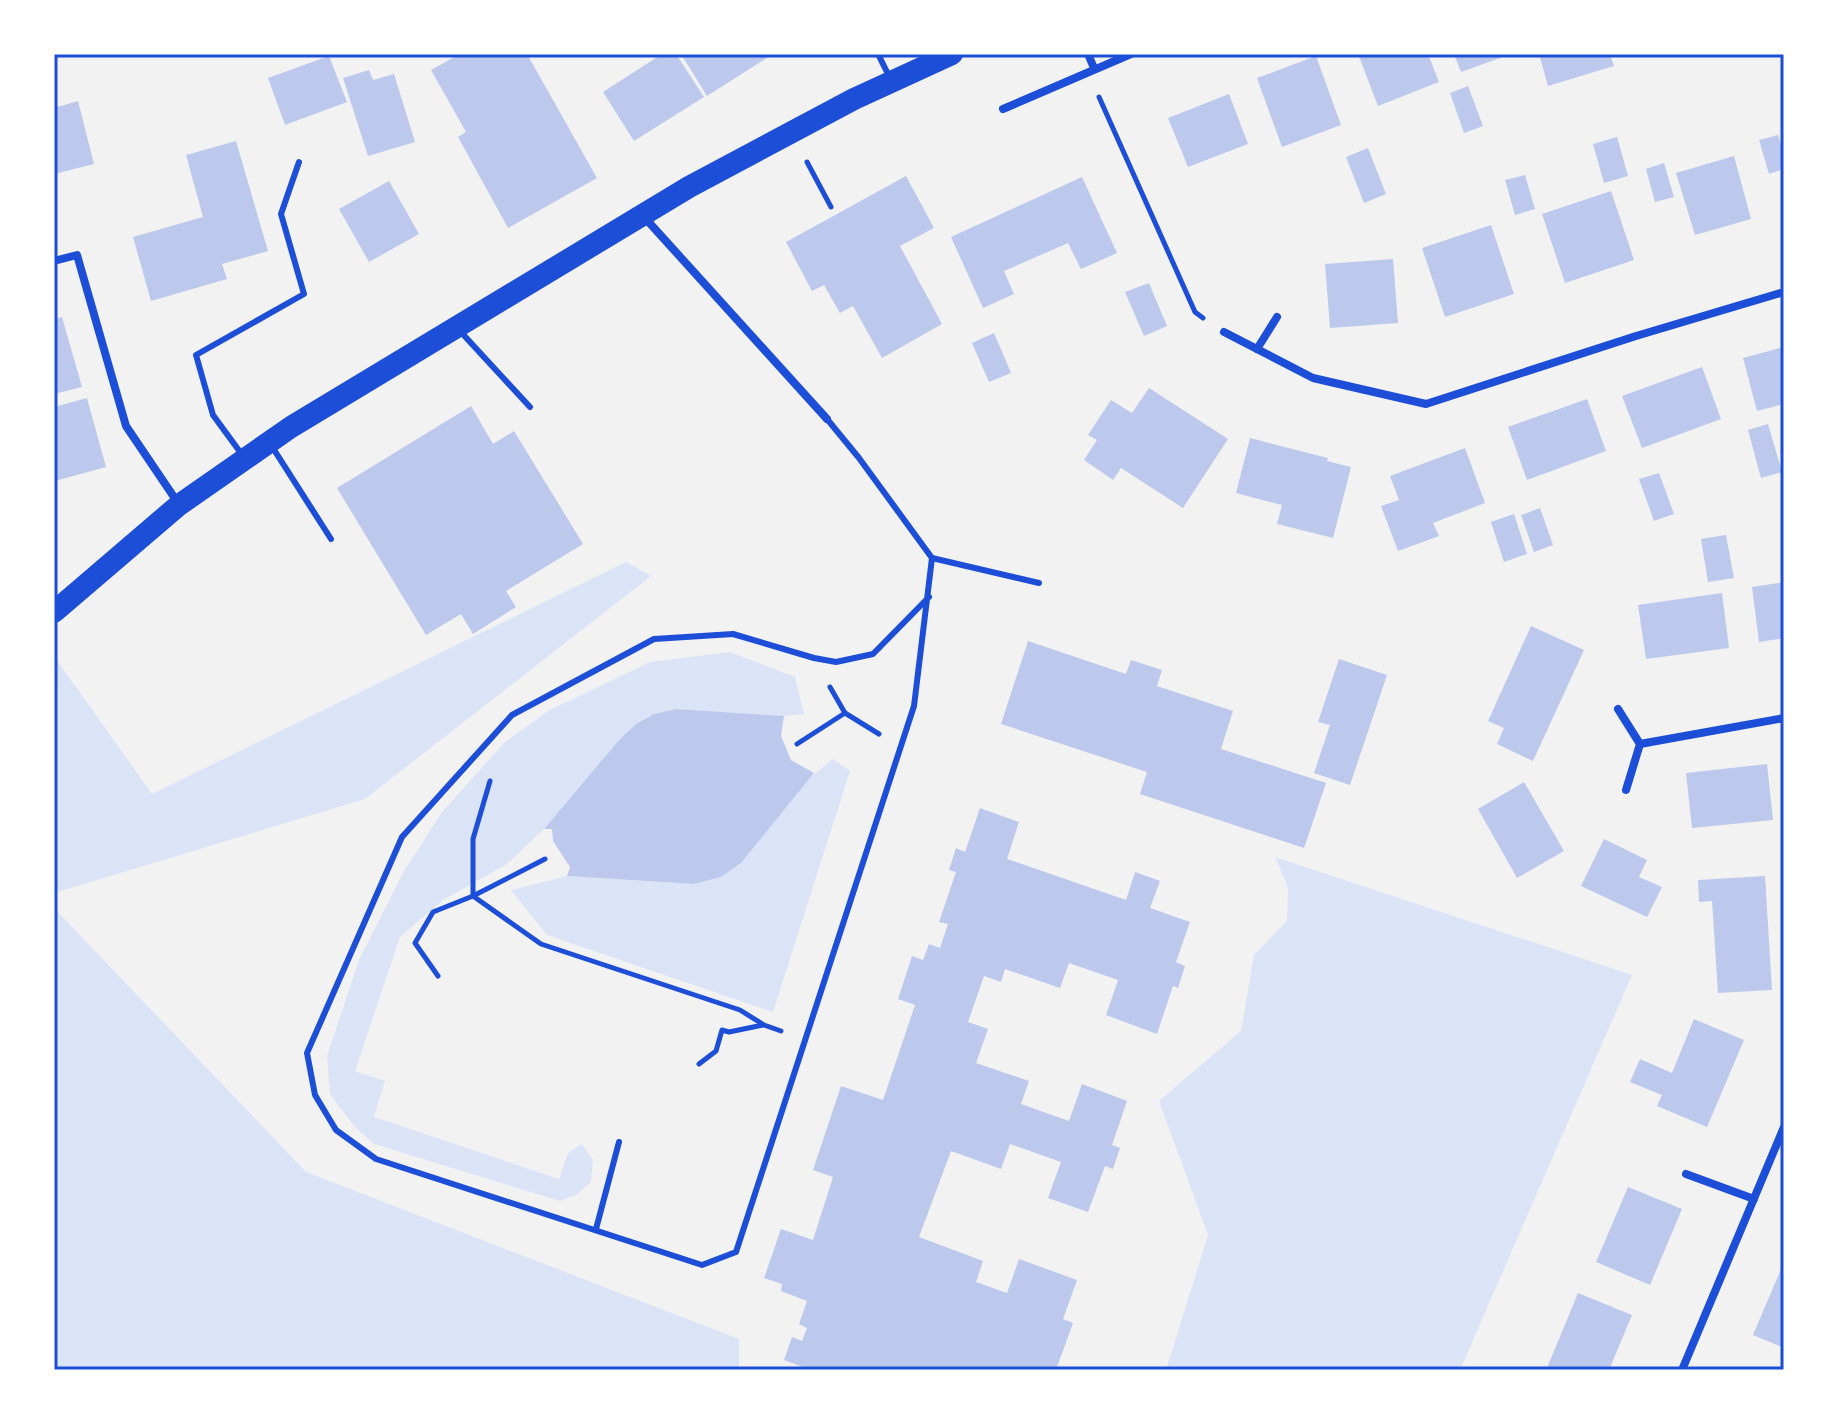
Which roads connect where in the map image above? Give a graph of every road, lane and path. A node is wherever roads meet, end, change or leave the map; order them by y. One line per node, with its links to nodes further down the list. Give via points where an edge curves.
1 (878, 54): 6 (lane)
2 (952, 54): 6 (highway)
3 (1088, 54): 5 (street)
4 (1131, 54): 5 (street)
5 (1094, 68): 7 (street); 16 (path, via 1099,101 1195,312)
6 (892, 81): 8 (highway)
7 (1003, 109)
8 (790, 133): 10 (path); 11 (highway)
9 (299, 162): 21 (lane, via 281,214 304,294 196,355 213,415)
10 (831, 207)
11 (642, 214): 15 (highway); 19 (street)
12 (54, 261): 22 (street, via 77,255 126,426)
13 (1784, 292): 17 (street, via 1426,404 1313,378)
14 (1277, 317): 17 (street)
15 (457, 327): 18 (lane); 20 (highway)
16 (1224, 332): 17 (street)
17 (1257, 349)
18 (530, 407)
19 (827, 419): 24 (lane)
20 (269, 442): 21 (highway); 23 (lane)
21 (245, 459): 22 (highway)
22 (179, 505): 27 (highway)
23 (331, 539)
24 (932, 558): 25 (lane); 26 (lane)
25 (1039, 583)
26 (929, 597): 28 (lane, via 873,654 836,662); 35 (lane, via 914,706)
27 (54, 612)
28 (814, 658): 30 (path); 32 (lane, via 733,634 654,639 512,715)
29 (1618, 709): 34 (street)
30 (845, 713): 33 (path); 35 (path)
31 (1784, 718): 34 (street)
32 (488, 741): 38 (path, via 497,759 473,839); 47 (lane, via 402,837 307,1053 315,1095 336,1130 376,1159)
33 (797, 744)
34 (1640, 744): 36 (street)
35 (901, 747): 41 (lane)
36 (1626, 790)
37 (545, 859): 38 (path)
38 (473, 896): 39 (path, via 433,912 415,943); 40 (path, via 541,944 740,1010)
39 (438, 976)
40 (764, 1025): 41 (path); 42 (path, via 722,1030 716,1051)
41 (805, 1039): 47 (lane, via 736,1252 702,1265)
42 (699, 1064)
43 (1784, 1127): 46 (street)
44 (619, 1142): 47 (lane)
45 (1686, 1174): 46 (street)
46 (1754, 1199): 48 (street)
47 (596, 1229)
48 (1682, 1370)

